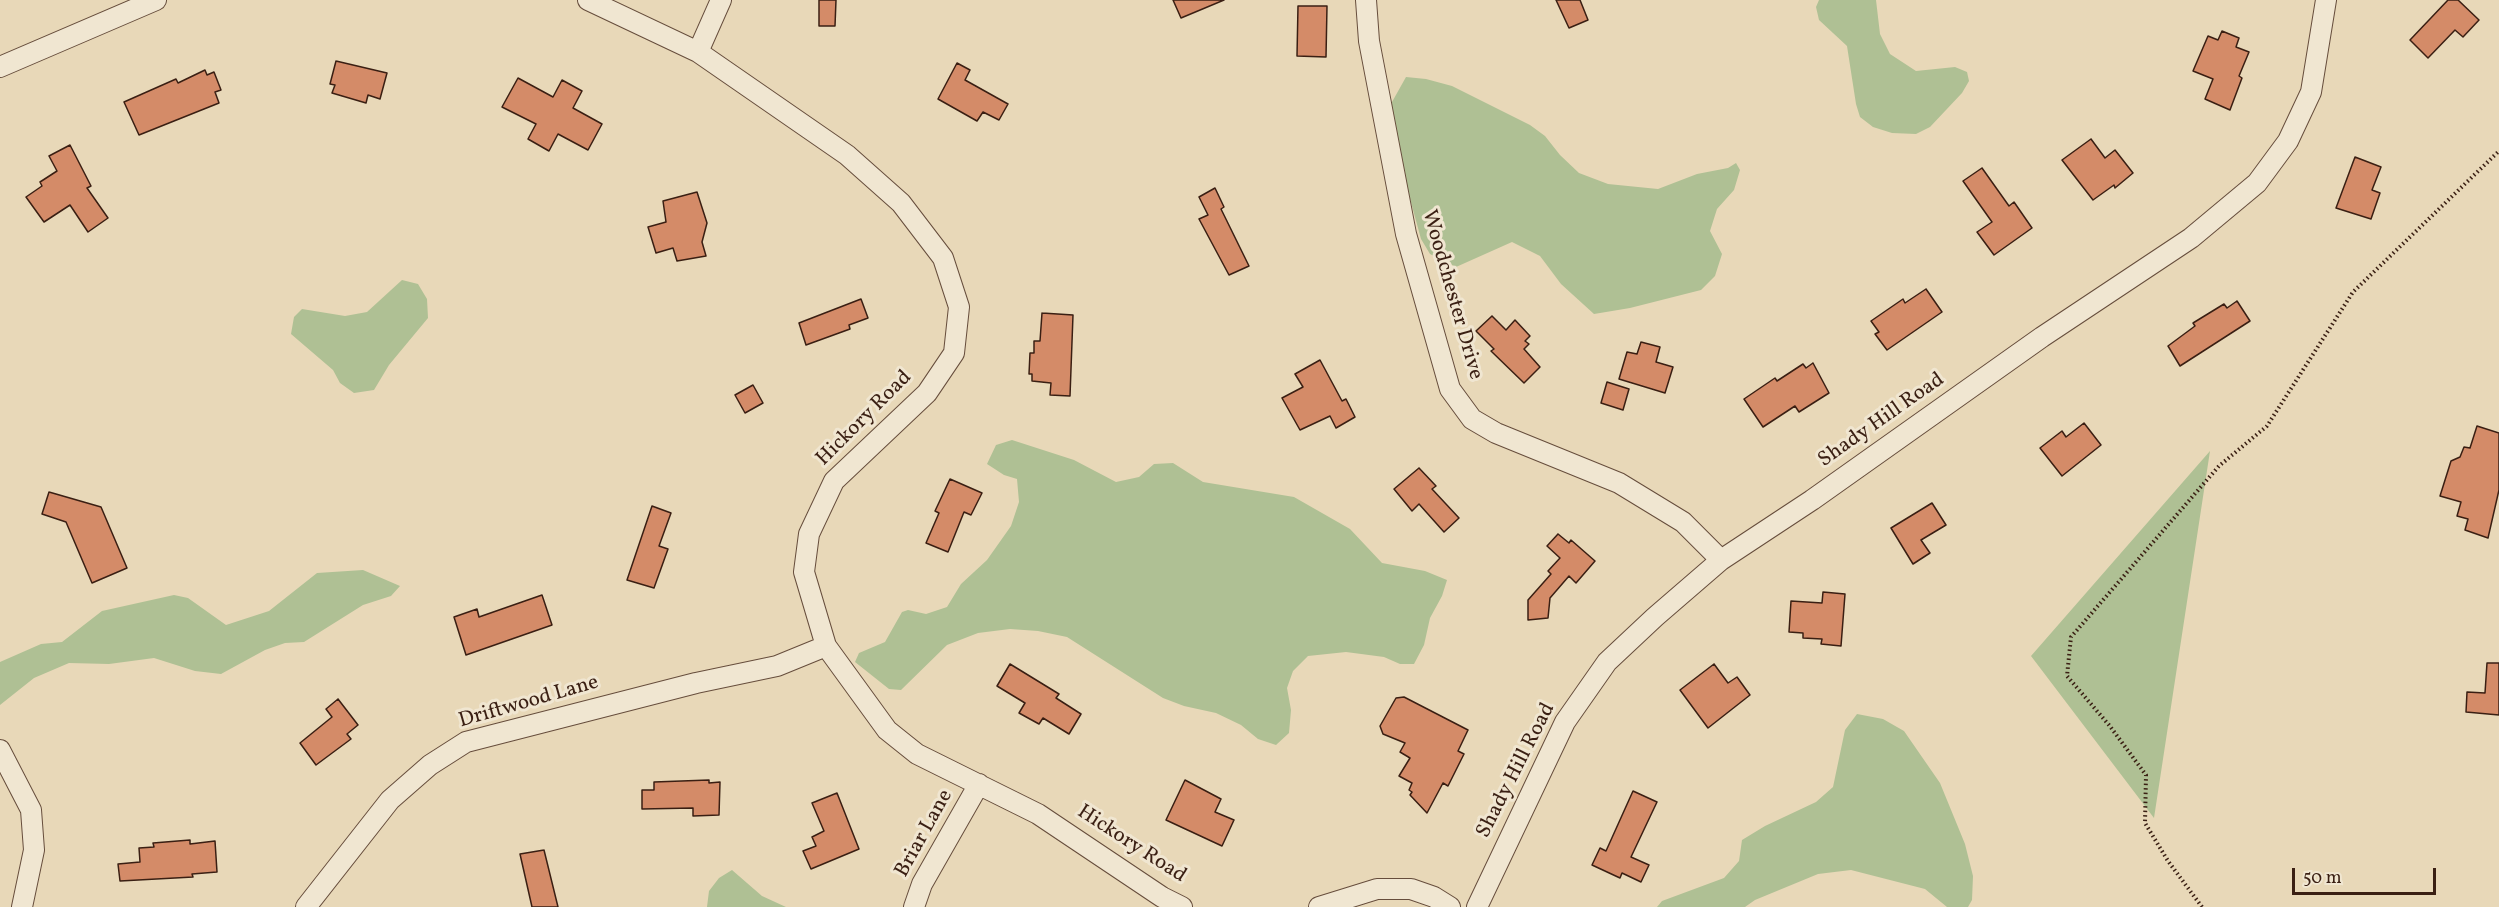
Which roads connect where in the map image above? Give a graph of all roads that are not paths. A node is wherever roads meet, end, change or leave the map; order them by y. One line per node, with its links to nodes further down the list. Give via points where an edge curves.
1 (156, 0): 7 (street)
2 (588, 0): 6 (street, Hickory Road)
3 (721, 0): 6 (street)
4 (1366, 0): 8 (street, Woodchester Drive, via 1369,41 1406,234 1450,389 1472,419 1496,433 1619,483 1683,522)
5 (2326, 0): 8 (street, Shady Hill Road, via 2311,92 2288,141 2257,183 2192,238)
6 (698, 52): 9 (street, Hickory Road, via 847,155 901,203 944,258 960,307 954,354 927,393 834,481 809,534 804,572)
7 (0, 67)
8 (1721, 560): 18 (street, Shady Hill Road, via 1607,662 1565,722)
9 (826, 646): 11 (street, Hickory Road, via 887,730 917,754); 13 (street, Driftwood Lane, via 777,666 466,742 430,765 390,800)
10 (0, 750): 12 (street, via 31,810 34,849)
11 (980, 784): 14 (street, Briar Lane, via 922,884); 15 (street, Hickory Road, via 1038,814)
12 (22, 907)
13 (306, 907)
14 (914, 907)
15 (1182, 907)
16 (1319, 907): 17 (street, via 1377,888 1411,889)
17 (1450, 907)
18 (1477, 907)

